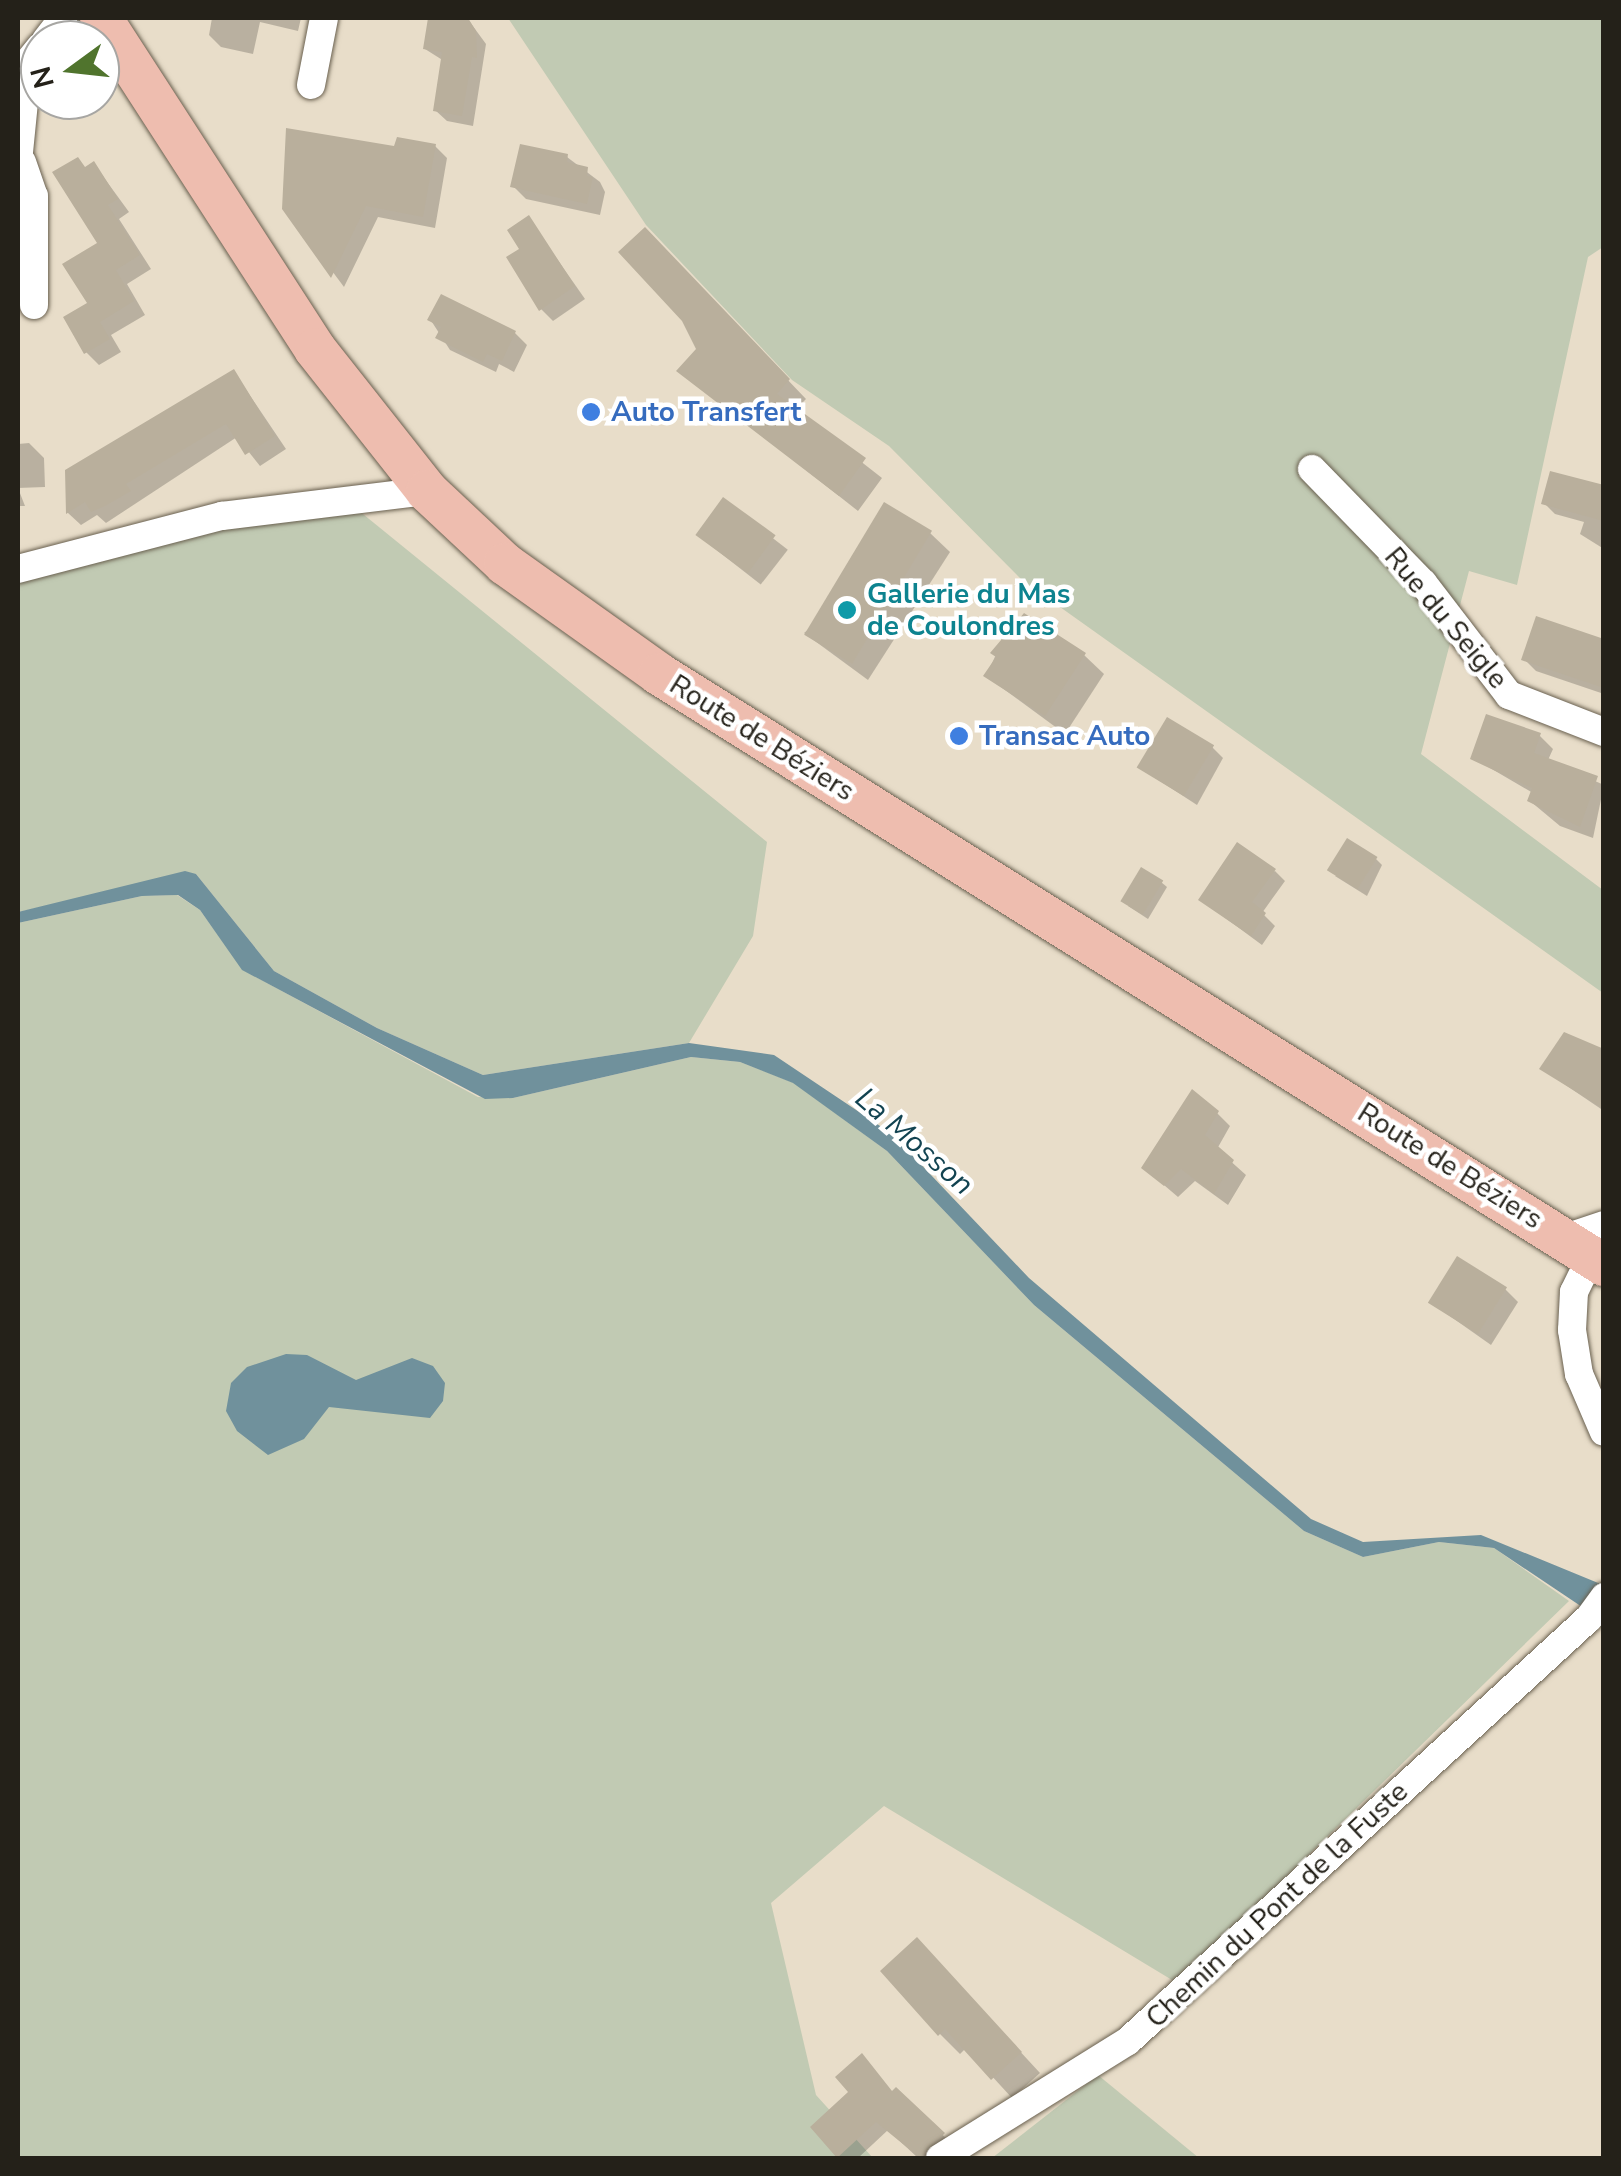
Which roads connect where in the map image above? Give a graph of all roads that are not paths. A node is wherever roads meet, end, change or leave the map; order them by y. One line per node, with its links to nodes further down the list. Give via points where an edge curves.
1 (101, 18): 8 (main road, Route de Béziers, via 315,349)
2 (324, 18): 3 (street)
3 (310, 85)
4 (23, 120): 5 (street)
5 (20, 162): 6 (street, via 34,196)
6 (34, 305)
7 (1312, 470): 10 (street, Rue du Seigle, via 1423,583 1509,694)
8 (427, 491): 9 (street, via 222,516); 11 (main road, Route de Béziers, via 505,564 659,674)
9 (18, 569)
10 (1604, 732)
11 (1591, 1246): 12 (street, via 1574,1292 1572,1330 1580,1374)
12 (1604, 1432)
13 (1596, 1607): 14 (street, Chemin du Pont de la Fuste, via 1128,2041)
14 (940, 2158)

